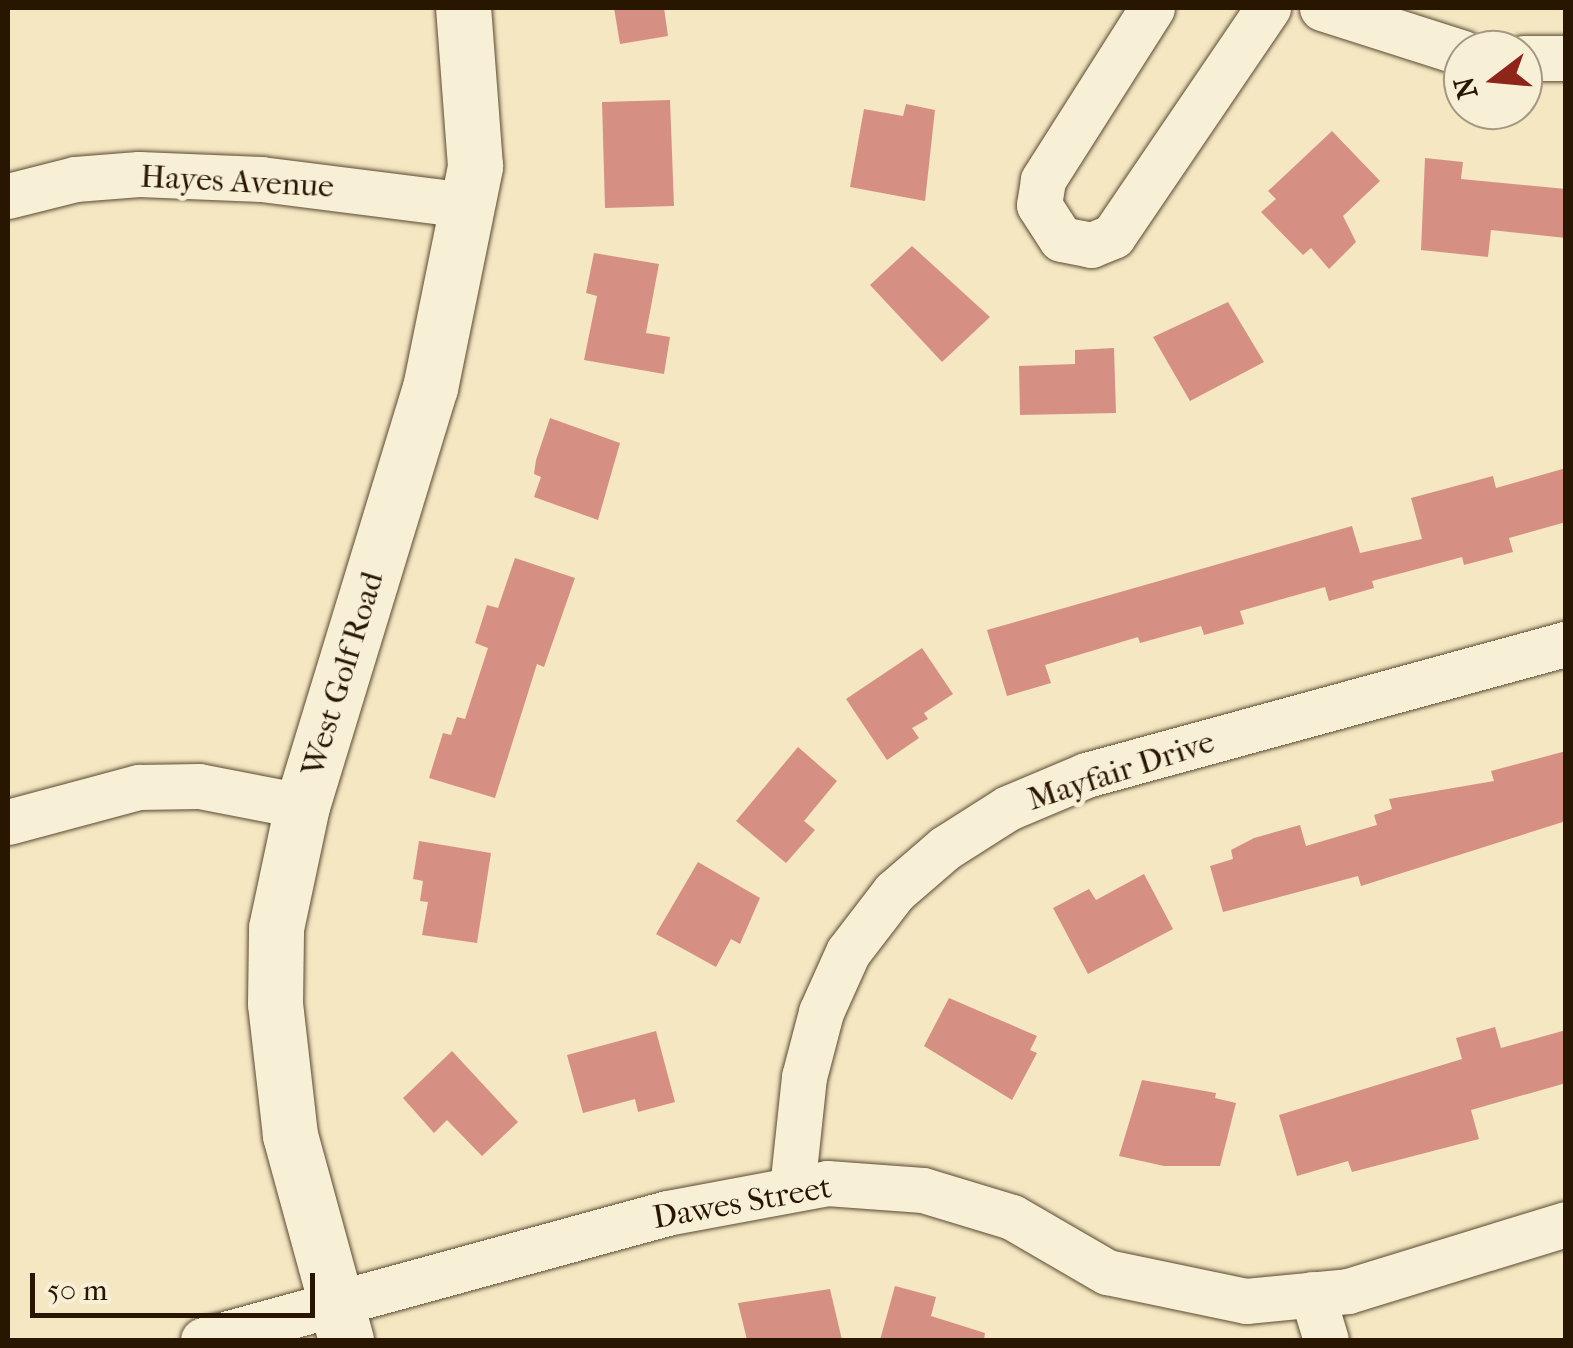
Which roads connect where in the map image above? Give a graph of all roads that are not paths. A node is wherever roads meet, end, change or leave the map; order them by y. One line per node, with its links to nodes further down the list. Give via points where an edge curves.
1 (463, 8): 7 (street, West Golf Road, via 475,166)
2 (1152, 8): 3 (street, via 1043,180 1039,205 1062,239 1091,244 1113,236)
3 (1268, 8)
4 (1322, 8): 5 (street)
5 (1443, 47)
6 (8, 196): 7 (street, Hayes Avenue, via 75,179 139,174 262,179)
7 (467, 205): 9 (street, West Golf Road, via 430,388)
8 (1566, 644): 11 (street, Mayfair Drive, via 1086,775 1008,808 945,848 894,892 848,952 821,1012 804,1077)
9 (302, 806): 10 (street, via 199,786 139,787); 14 (street, West Golf Road, via 276,928 276,1004 290,1134)
10 (8, 822)
11 (792, 1189): 13 (street, Dawes Street, via 827,1183 922,1190 1012,1217 1107,1272 1246,1301); 14 (street, Dawes Street, via 667,1213)
12 (1566, 1224): 13 (street, Dawes Street, via 1348,1290)
13 (1312, 1294): 16 (street)
14 (340, 1322): 15 (street, Dawes Street)
15 (203, 1340)
16 (1326, 1340)

